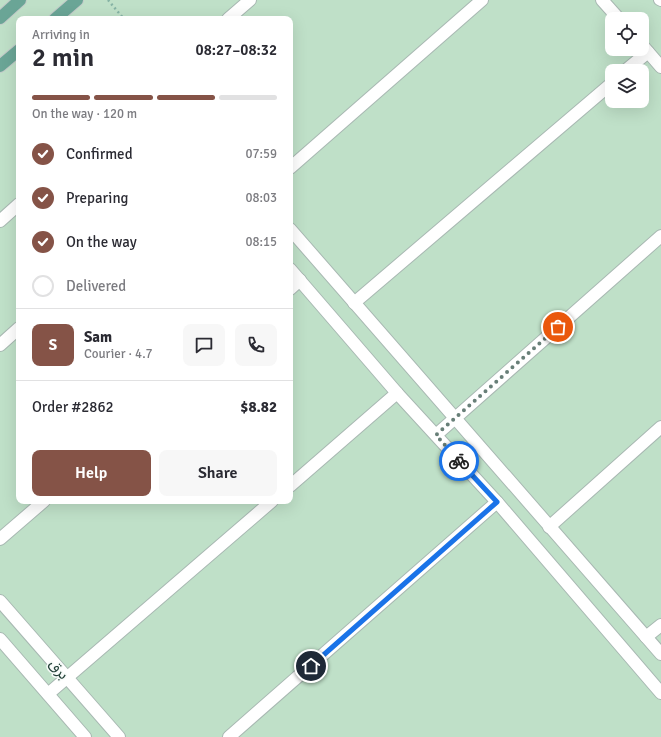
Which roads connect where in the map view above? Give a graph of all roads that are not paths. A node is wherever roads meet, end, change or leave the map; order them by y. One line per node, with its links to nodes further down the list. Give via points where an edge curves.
1 (20, 0): 9 (main road)
2 (77, 0): 7 (main road)
3 (250, 0): 8 (street)
4 (482, 0): 17 (street)
5 (602, 0): 6 (street)
6 (613, 12)
7 (58, 16)
8 (231, 16)
9 (0, 18)
10 (16, 53): 14 (main road)
11 (649, 54): 15 (street)
12 (639, 56): 13 (street)
13 (631, 64)
14 (0, 66)
15 (661, 67)
16 (605, 88): 25 (street)
17 (293, 165)
18 (16, 207): 19 (street)
19 (0, 221)
20 (293, 232): 25 (street)
21 (661, 236): 29 (street)
22 (293, 272): 23 (street)
23 (300, 280): 24 (street); 28 (street)
24 (293, 286)
25 (354, 303): 29 (street)
26 (16, 331): 27 (street)
27 (0, 345)
28 (397, 393): 31 (street); 32 (street)
29 (454, 419): 31 (street); 36 (street)
30 (661, 427): 36 (street)
31 (436, 435): 33 (street)
32 (293, 483)
33 (497, 502): 44 (street); 48 (street)
34 (41, 504): 37 (street)
35 (269, 504): 43 (street)
36 (549, 527): 40 (street)
37 (0, 539)
38 (0, 601): 43 (street, برق)
39 (661, 625): 40 (street)
40 (646, 638): 42 (street)
41 (0, 639): 45 (street, برق)
42 (661, 654)
43 (67, 678): 45 (street); 47 (street, برق)
44 (661, 693)
45 (48, 694): 46 (street, برق)
46 (85, 737)
47 (119, 737)
48 (230, 737)

